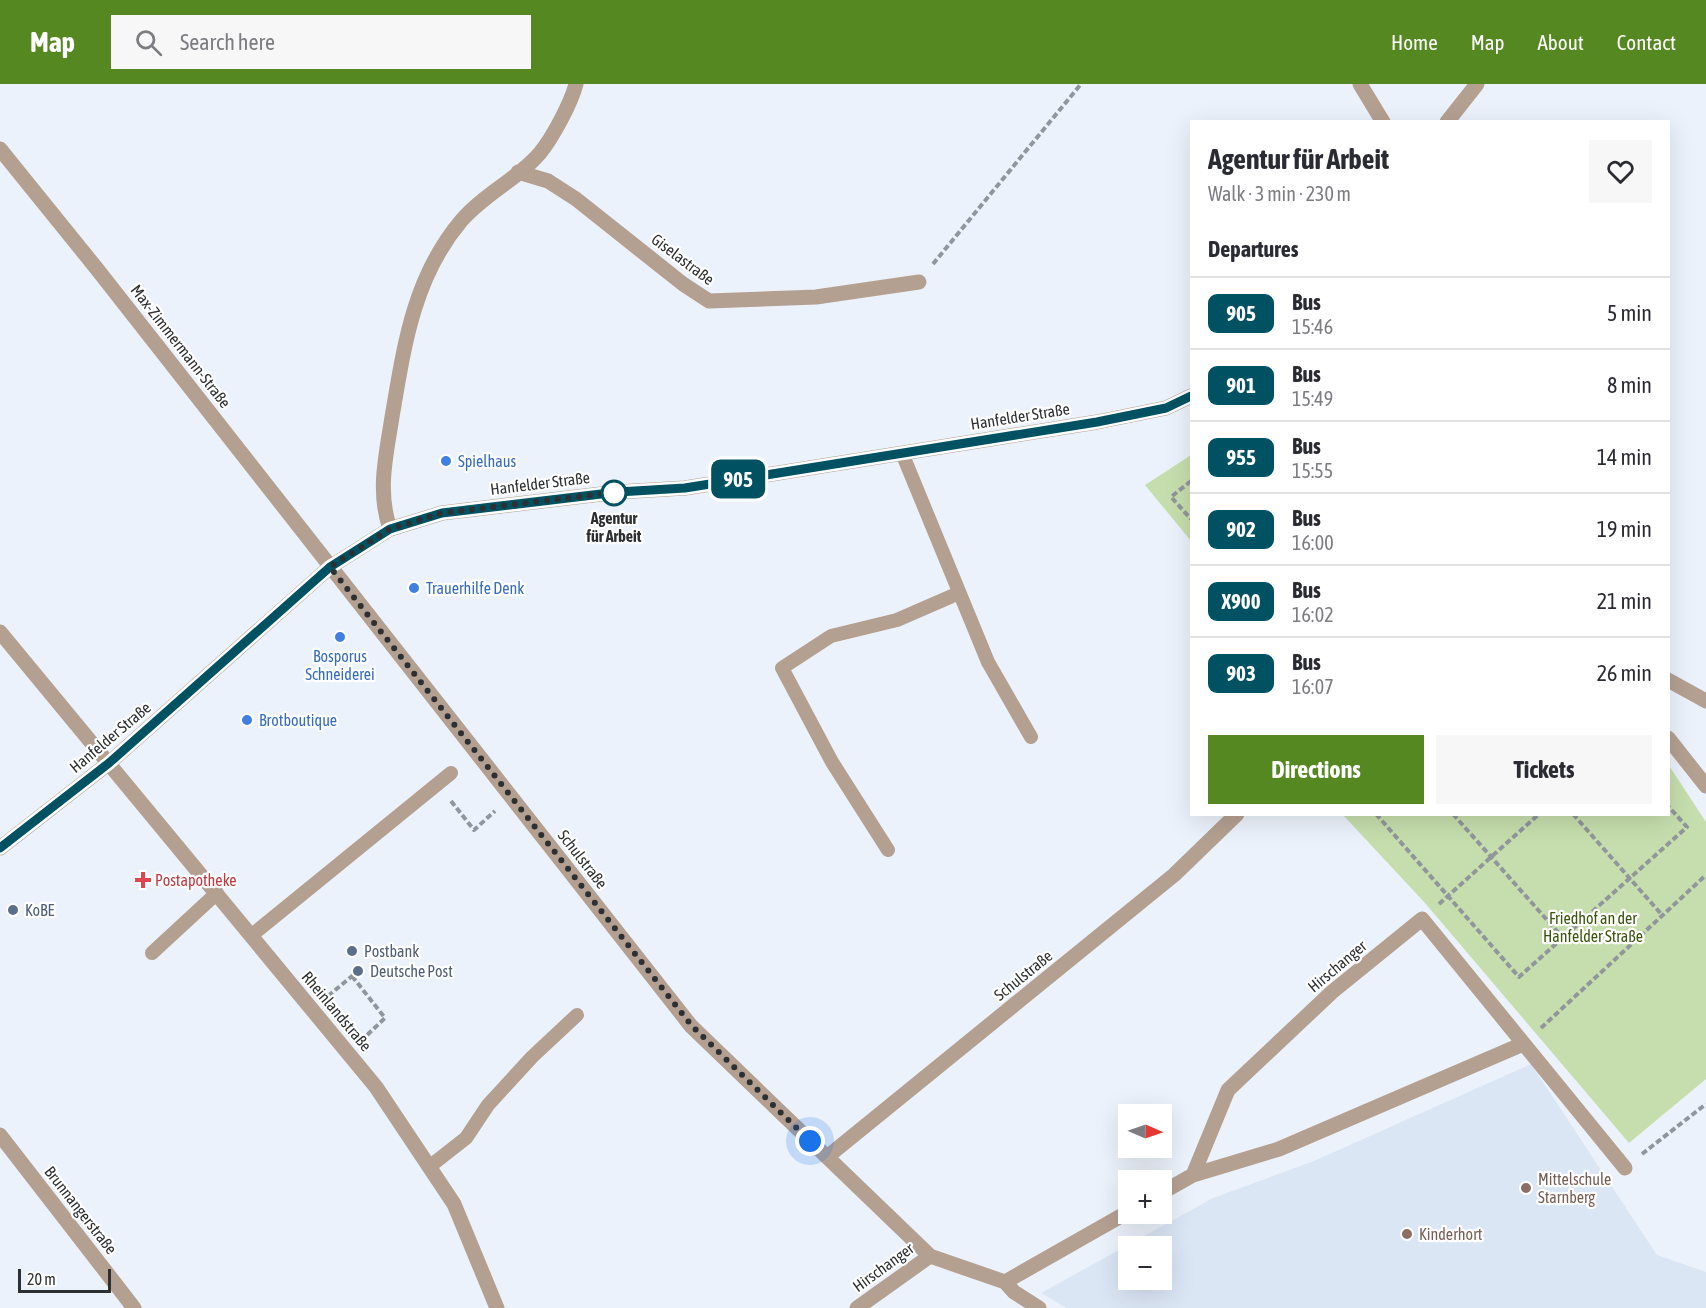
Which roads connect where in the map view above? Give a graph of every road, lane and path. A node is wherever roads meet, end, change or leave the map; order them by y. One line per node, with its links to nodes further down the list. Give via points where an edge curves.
1 (576, 84): 8 (street, via 541,153)
2 (1081, 84): 9 (path)
3 (1360, 84): 5 (street)
4 (1477, 84): 6 (street)
5 (1382, 120)
6 (1449, 120)
7 (0, 149): 15 (street, Max-Zimmermann-Straße)
8 (518, 172): 9 (street, Giselastraße, via 548,181 576,199 708,301 816,297); 14 (street, via 460,222 427,274 406,330 384,472 383,508)
9 (919, 282)
10 (1190, 396): 11 (street, Hanfelder Straße, via 1166,408 1120,418)
11 (902, 453): 14 (street, Hanfelder Straße, via 685,488 442,513); 16 (lane)
12 (1190, 482): 13 (path, via 1171,498)
13 (1190, 518)
14 (390, 529): 15 (street, Hanfelder Straße)
15 (330, 567): 22 (street, Hanfelder Straße); 53 (street, Schulstraße, via 692,1026)
16 (959, 593): 20 (lane, via 988,662); 34 (lane, via 897,620 831,636 782,668 832,762)
17 (0, 632): 22 (street, Rheinlandstraße)
18 (1670, 681): 19 (street)
19 (1706, 701)
20 (1031, 737)
21 (1670, 741): 25 (street)
22 (109, 763): 33 (street, Hanfelder Straße); 38 (street, Rheinlandstraße)
23 (452, 773): 24 (lane)
24 (438, 784): 32 (path, via 474,830); 42 (lane)
25 (1706, 786)
26 (1670, 808): 37 (path, via 1687,827)
27 (1235, 816): 53 (street, Schulstraße, via 1174,875)
28 (1378, 816): 39 (path)
29 (1455, 816): 35 (path)
30 (1537, 816): 35 (path)
31 (1575, 816): 37 (path)
32 (483, 821)
33 (0, 848)
34 (888, 850)
35 (1491, 857): 39 (path); 43 (path)
36 (1706, 875): 40 (path)
37 (1630, 879): 40 (path); 43 (path)
38 (217, 893): 42 (street, Rheinlandstraße); 44 (lane)
39 (1448, 896): 41 (path); 43 (path, via 1519,977)
40 (1662, 916): 50 (path)
41 (1422, 919): 50 (street); 56 (street, Hirschanger, via 1332,992 1228,1090)
42 (252, 935): 54 (street, Rheinlandstraße, via 376,1087)
43 (1563, 938)
44 (152, 953)
45 (357, 972): 46 (path)
46 (352, 976): 47 (path); 49 (path)
47 (337, 989)
48 (577, 1015): 54 (lane, via 488,1105 466,1138)
49 (385, 1018)
50 (1523, 1044): 55 (street); 56 (street, via 1280,1149)
51 (1706, 1104): 55 (path)
52 (0, 1135): 61 (street, Brunnangerstraße)
53 (827, 1157): 59 (street, Schulstraße)
54 (429, 1167): 62 (street, Rheinlandstraße, via 454,1204)
55 (1625, 1168)
56 (1192, 1175): 57 (street)
57 (1172, 1187)
58 (1118, 1218): 60 (street)
59 (930, 1256): 60 (street, Schulstraße); 63 (street, Hirschanger)
60 (1005, 1281): 64 (street, Schulstraße, via 1014,1292)
61 (134, 1308)
62 (497, 1308)
63 (857, 1308)
64 (1039, 1308)

